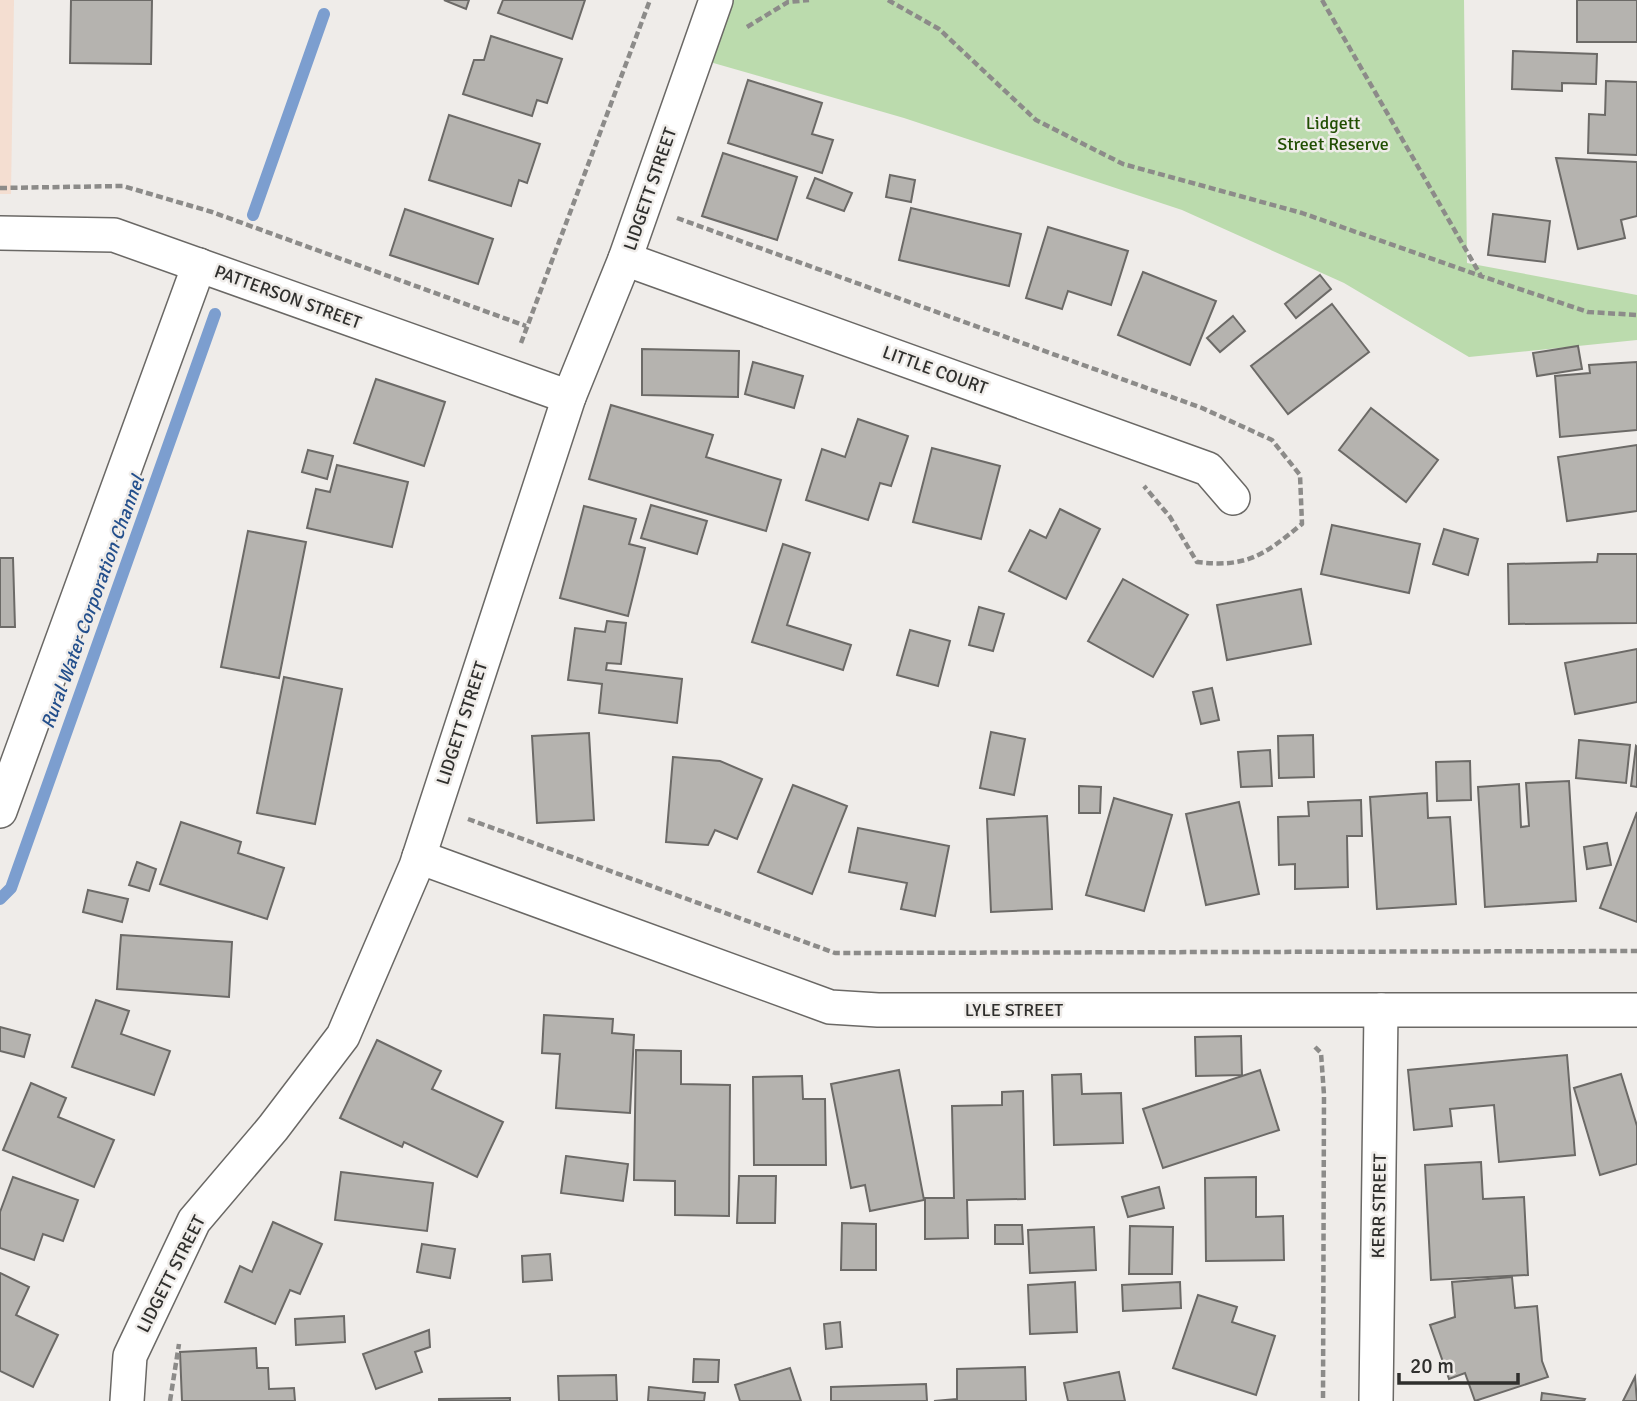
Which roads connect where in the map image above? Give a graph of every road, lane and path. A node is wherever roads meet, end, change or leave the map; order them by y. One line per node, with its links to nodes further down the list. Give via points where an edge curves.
1 (650, 0): 14 (path)
2 (716, 0): 10 (street, LIDGETT STREET)
3 (809, 0): 6 (path, via 788,2)
4 (888, 0): 12 (path, via 939,29 1036,120 1123,164 1302,213)
5 (1322, 0): 12 (path)
6 (745, 28)
7 (0, 188): 14 (path, via 123,186 212,212)
8 (671, 209): 17 (path, via 675,217 1202,408 1272,440 1300,475 1302,524 1268,552 1228,565 1197,562 1170,517)
9 (0, 233): 11 (street, PATTERSON STREET, via 114,235)
10 (625, 259): 16 (street, LIDGETT STREET); 18 (street, LITTLE COURT, via 1208,468)
11 (199, 265): 15 (street, PATTERSON STREET); 19 (street)
12 (1481, 276): 13 (path, via 1588,312)
13 (1637, 315)
14 (526, 326): 15 (path)
15 (510, 376): 16 (street, PATTERSON STREET)
16 (569, 397): 21 (street, LIDGETT STREET)
17 (1138, 478)
18 (1233, 498)
19 (0, 811)
20 (467, 818): 22 (path, via 835,953)
21 (419, 857): 23 (street, LYLE STREET, via 830,1007); 27 (street, LIDGETT STREET, via 342,1036 273,1128 194,1221 130,1356)
22 (1637, 951)
23 (1381, 1010): 24 (street, LYLE STREET); 30 (street, KERR STREET)
24 (1637, 1010)
25 (1312, 1044): 29 (path, via 1321,1053 1324,1095)
26 (180, 1339): 28 (path)
27 (127, 1401)
28 (170, 1401)
29 (1323, 1401)
30 (1376, 1401)

